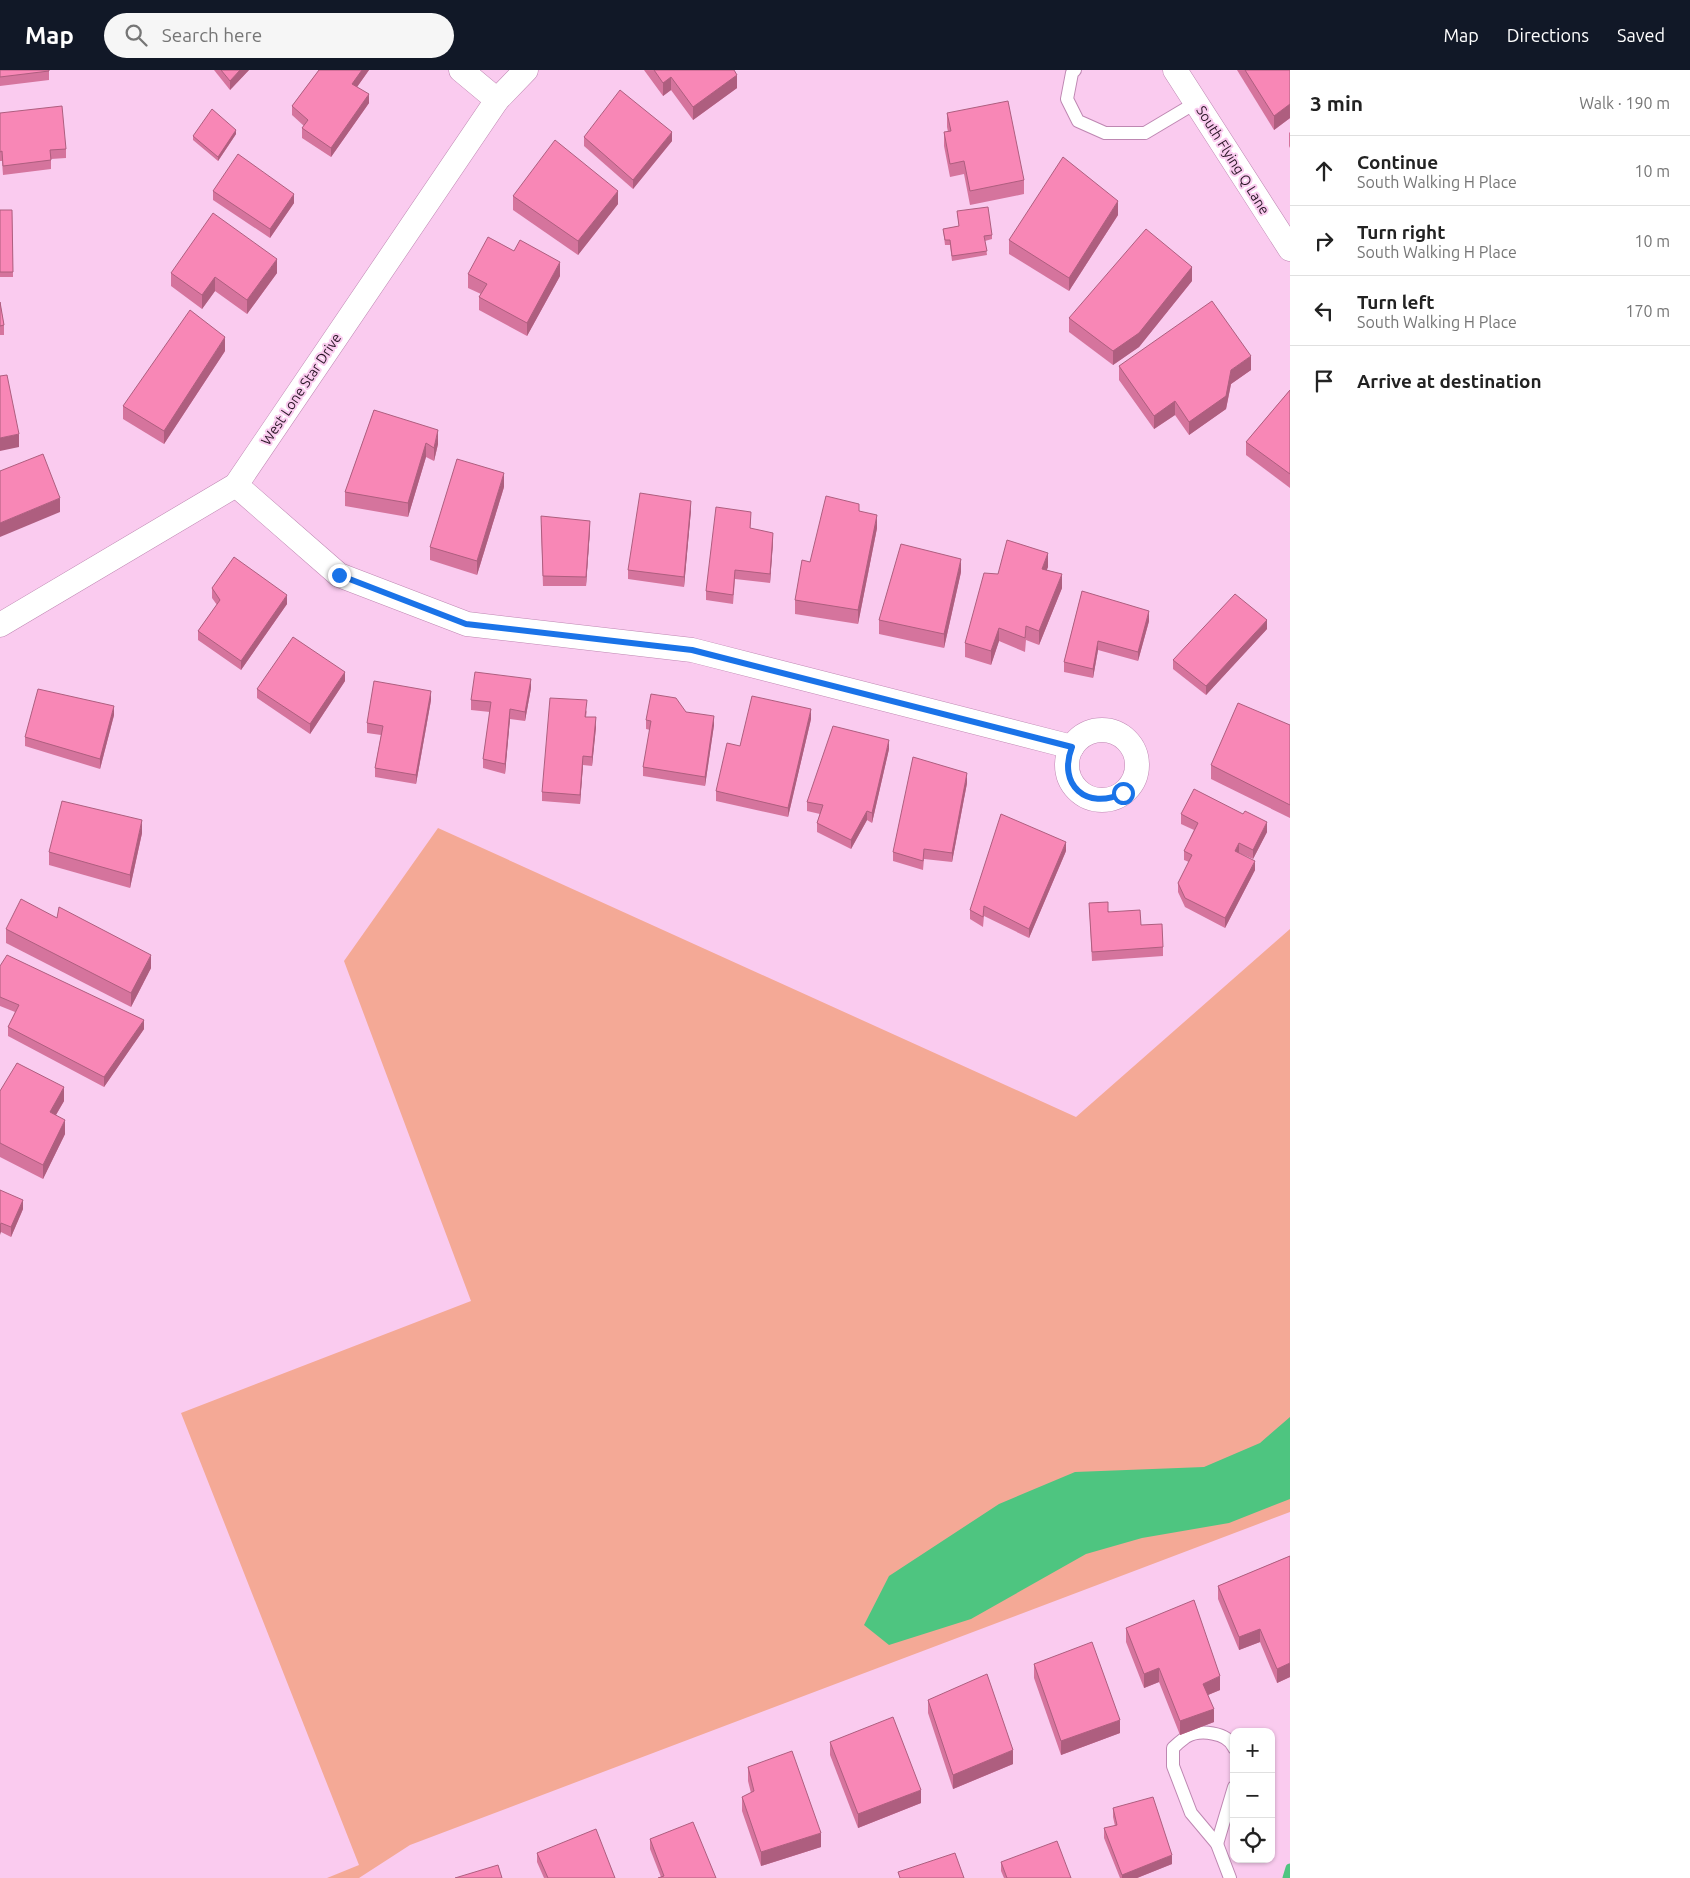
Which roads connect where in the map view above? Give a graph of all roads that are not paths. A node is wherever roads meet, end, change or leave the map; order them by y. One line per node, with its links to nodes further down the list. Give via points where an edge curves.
1 (461, 70): 5 (street)
2 (526, 70): 5 (street, West Lone Star Drive)
3 (1075, 70): 6 (lane, via 1067,99 1078,121 1105,133 1145,133)
4 (1175, 70): 6 (street, South Flying Q Lane)
5 (497, 100): 8 (street, West Lone Star Drive)
6 (1197, 102): 7 (street, South Flying Q Lane)
7 (1290, 249)
8 (236, 485): 9 (street, West Lone Star Drive); 10 (street, via 339,575 466,624 692,650)
9 (0, 625)
10 (1072, 747)
11 (1230, 1743): 13 (lane, via 1206,1732 1187,1736 1173,1748 1173,1766 1191,1813)
12 (1230, 1800): 13 (lane)
13 (1217, 1844): 14 (lane)
14 (1230, 1878)

